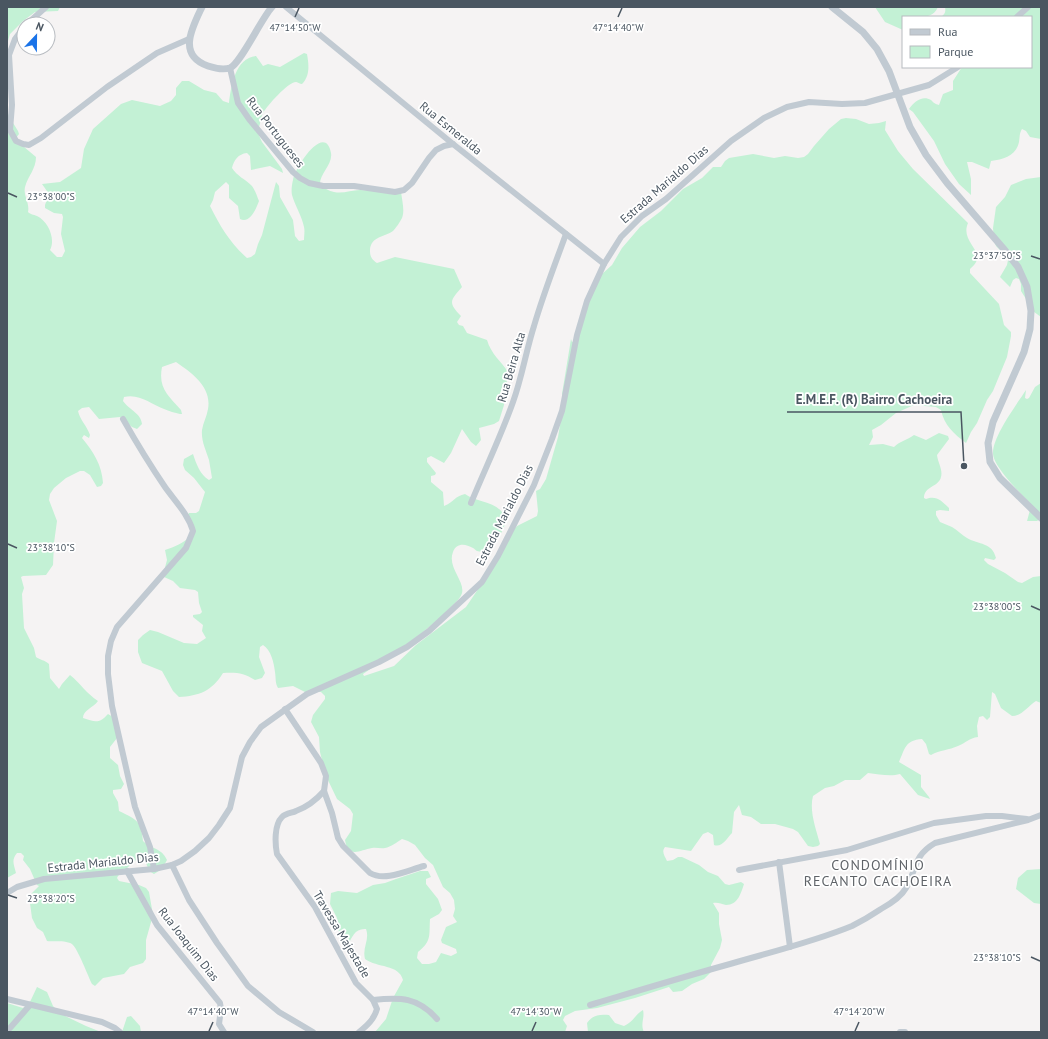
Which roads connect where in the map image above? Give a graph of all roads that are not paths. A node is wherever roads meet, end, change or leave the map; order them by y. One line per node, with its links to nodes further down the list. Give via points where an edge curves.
1 (46, 7): 7 (street)
2 (202, 7): 10 (street)
3 (272, 7): 11 (street, via 238,60)
4 (286, 7): 14 (street, Rua Esmeralda)
5 (832, 7): 13 (street, via 863,32 877,49 889,71)
6 (1028, 7): 8 (street)
7 (36, 16)
8 (1018, 16)
9 (16, 38): 10 (street, via 9,55 12,104 10,130 16,141 29,145 151,57)
10 (189, 39): 11 (street, via 192,55 202,64 216,69)
11 (230, 68): 14 (street, Rua Portugueses, via 238,103 293,172 309,183 395,192 404,190 436,150)
12 (956, 68): 13 (street, Estrada Marialdo Dias, via 929,85)
13 (897, 94): 16 (street, Estrada Marialdo Dias, via 865,104 809,102 787,107 764,118 731,141 666,199 642,216 621,237); 19 (street, via 910,127 926,155 1018,267 1027,287 1031,311 1030,329 1024,352 993,422 988,442 990,462 1000,478)
14 (453, 144): 15 (street, Rua Esmeralda)
15 (566, 234): 16 (street, Rua Esmeralda); 18 (street, Rua Beira Alta, via 534,326 520,384)
16 (604, 264): 20 (street, Estrada Marialdo Dias, via 587,300 577,335 562,411 552,439 534,484 482,582 429,631 407,647 307,694)
17 (123, 419): 27 (street, via 165,487 188,518 193,531 186,548 117,627 108,656 112,706 135,807 150,847)
18 (471, 503)
19 (1041, 518)
20 (285, 709): 21 (street, via 321,763 326,776); 25 (street, Estrada Marialdo Dias, via 261,727 250,742 242,757 230,808 219,825 195,852)
21 (324, 791): 26 (street, via 338,838 370,873 376,877 387,877); 33 (street, Travessa Majestade, via 312,803 281,817 277,829 277,854 315,907 356,983)
22 (1041, 815): 23 (street)
23 (1028, 820): 24 (street, via 986,816 934,823 847,850); 31 (street, via 935,843 921,854 912,878 898,898 853,925)
24 (779, 862): 28 (street); 31 (street)
25 (172, 865): 27 (street, Estrada Marialdo Dias); 40 (street, via 189,900 248,986 279,1012)
26 (424, 866)
27 (154, 869): 29 (street, Estrada Marialdo Dias)
28 (739, 870)
29 (127, 871): 30 (street, Estrada Marialdo Dias, via 44,879 17,887); 39 (street, Rua Joaquim Dias, via 157,925 220,1003 222,1009 219,1024)
30 (7, 893)
31 (790, 947): 34 (street)
32 (7, 999): 35 (street)
33 (373, 1000): 36 (street, via 401,998 414,1001); 41 (street, via 377,1009 375,1016)
34 (590, 1004)
35 (30, 1005): 37 (street); 38 (street, via 102,1022)
36 (437, 1018)
37 (7, 1030)
38 (120, 1032)
39 (224, 1032)
40 (313, 1032)
41 (359, 1032)
42 (900, 1032): 43 (street)
43 (905, 1032)

